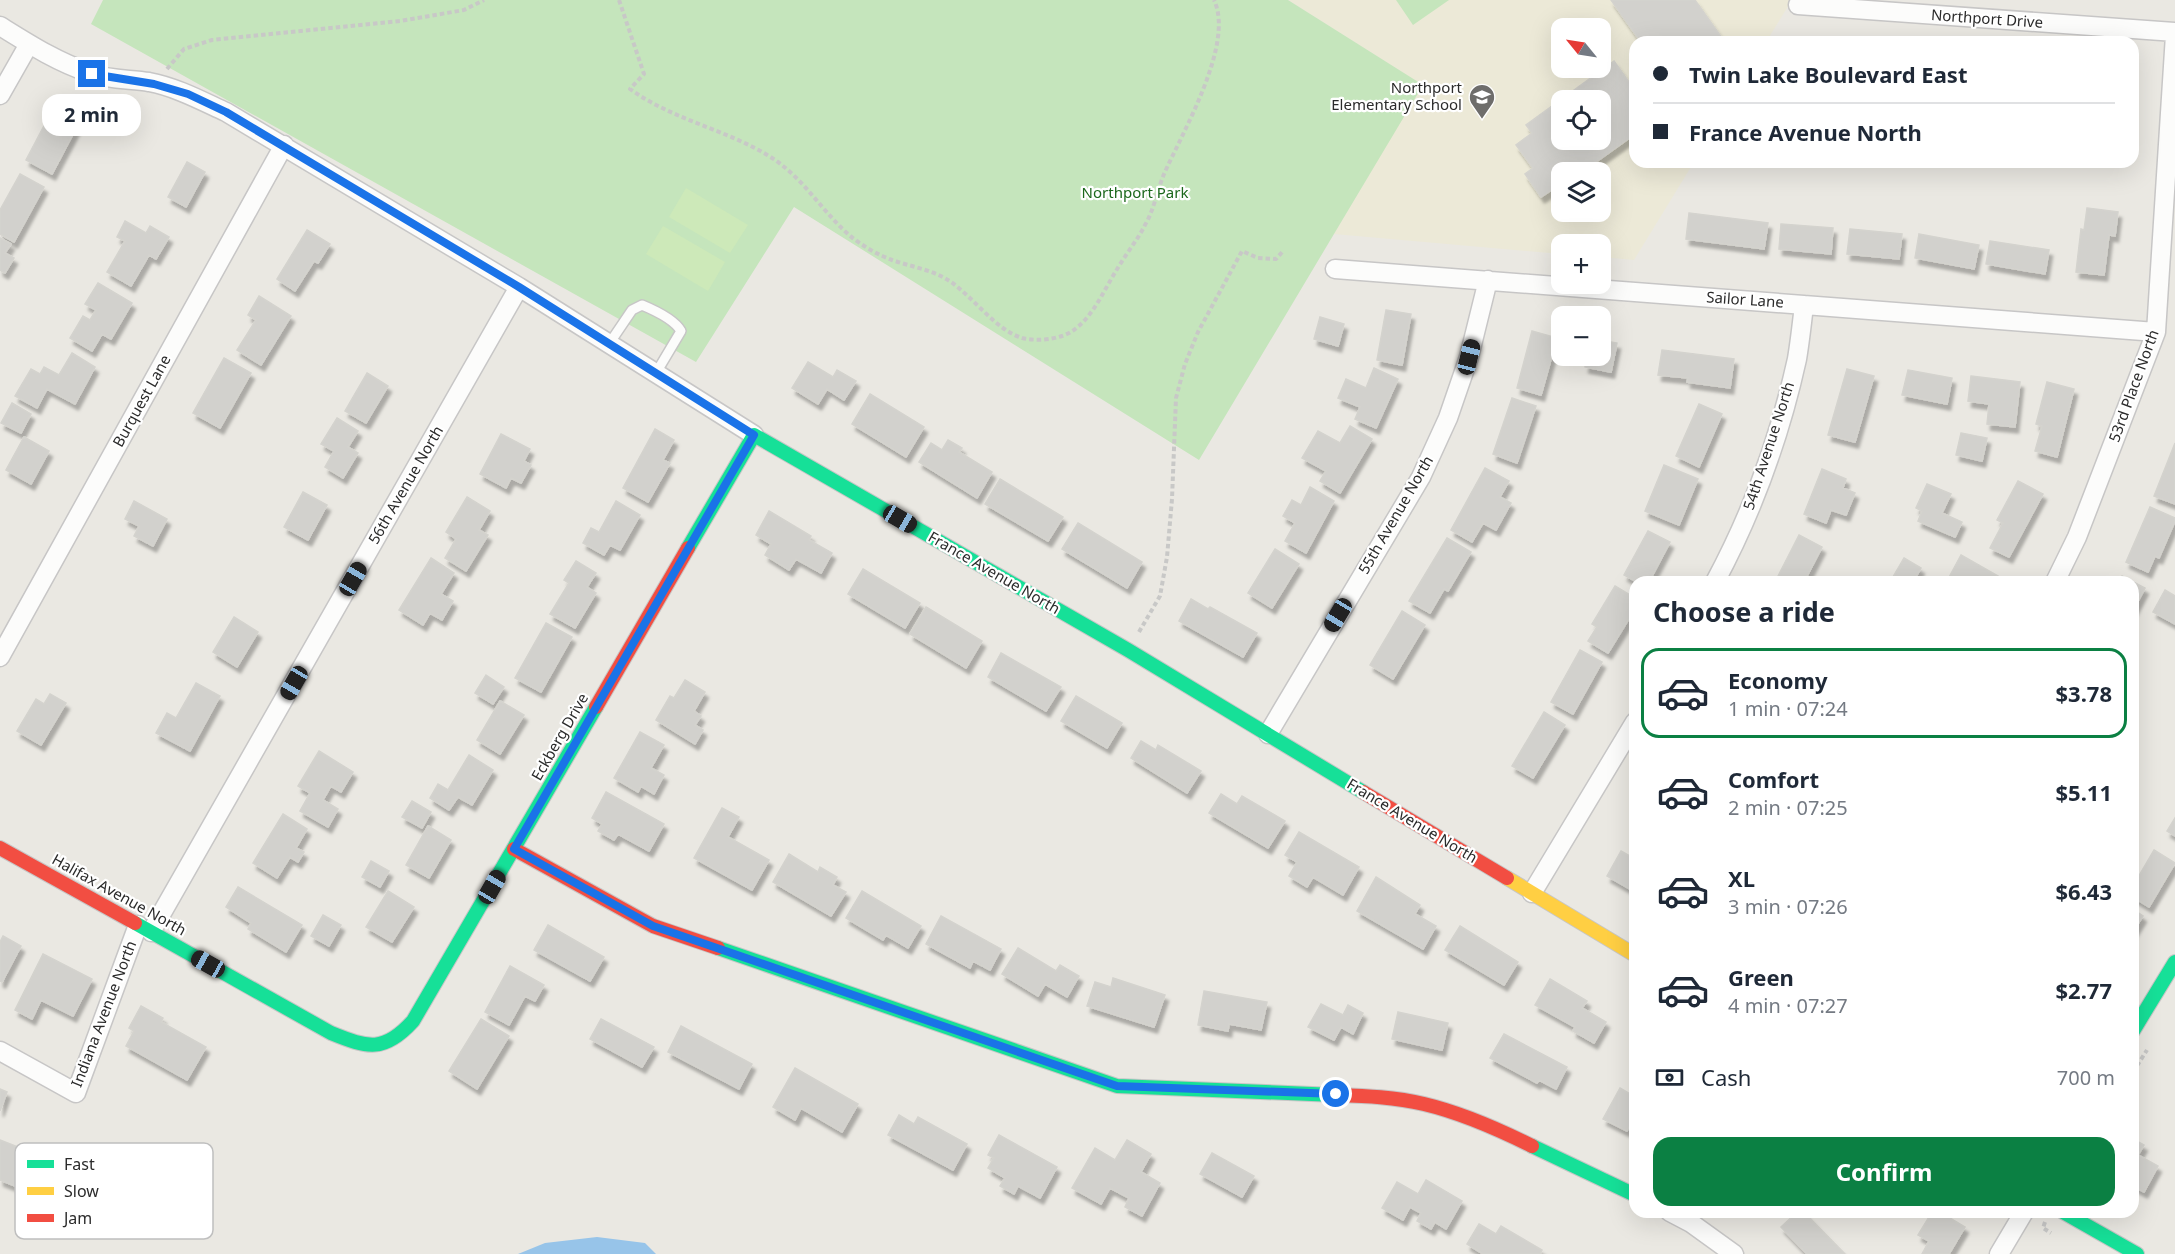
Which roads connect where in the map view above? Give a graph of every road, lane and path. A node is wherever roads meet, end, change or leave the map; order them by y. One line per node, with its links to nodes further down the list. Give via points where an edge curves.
1 (484, 0): 8 (path, via 464,10 400,21 212,40 184,49)
2 (619, 0): 3 (path, via 644,74 630,89 656,106 770,156 798,178 850,236 893,260 952,282 1005,329 1022,338 1038,340 1074,331 1097,303 1146,224 1170,160 1191,121 1216,47 1220,24)
3 (1214, 0)
4 (1798, 5): 6 (street, Northport Drive)
5 (0, 26): 7 (street, France Avenue North)
6 (2175, 33): 16 (street, 53rd Place North)
7 (29, 44): 8 (street, France Avenue North, via 92,74); 9 (street)
8 (154, 84): 10 (street, France Avenue North, via 188,94)
9 (0, 95)
10 (284, 145): 14 (street, France Avenue North); 23 (street, Burquest Lane)
11 (1284, 250): 22 (path, via 1276,259 1258,258 1242,250 1185,364 1176,398 1172,499 1160,596)
12 (1335, 269): 13 (street, Sailor Lane)
13 (1488, 280): 15 (street, Sailor Lane); 25 (street, 55th Avenue North, via 1469,357 1448,418 1421,477)
14 (519, 287): 17 (street, France Avenue North); 29 (street, 56th Avenue North)
15 (1804, 305): 16 (street, Sailor Lane); 20 (street, 54th Avenue North, via 1797,358 1778,430 1753,501)
16 (2156, 332): 21 (street, 53rd Place North, via 2077,537)
17 (609, 344): 18 (street, France Avenue North); 18 (lane, via 632,310 642,305 652,309 681,331)
18 (656, 373): 19 (street, France Avenue North)
19 (754, 435): 22 (street, France Avenue North); 27 (street, Eckberg Drive)
20 (1718, 576)
21 (2058, 576)
22 (1128, 650): 25 (street, France Avenue North)
23 (0, 657)
24 (1629, 732): 28 (street)
25 (1268, 734): 28 (street, France Avenue North)
26 (0, 848): 29 (street, Halifax Avenue North)
27 (514, 849): 33 (street, Eckberg Drive, via 413,1021 400,1037); 35 (street, via 653,926 1117,1086 1368,1096 1424,1104 1508,1134)
28 (1532, 893): 30 (street, France Avenue North)
29 (144, 928): 33 (street, Halifax Avenue North, via 331,1033 362,1045); 34 (street, Indiana Avenue North, via 76,1094)
30 (1629, 951)
31 (2175, 962): 32 (street)
32 (2139, 1021)
33 (383, 1046)
34 (0, 1051)
35 (1629, 1192)
36 (1681, 1218): 39 (street)
37 (2020, 1218): 40 (street)
38 (2074, 1218): 41 (street)
39 (1734, 1254)
40 (1999, 1254)
41 (2138, 1254)

